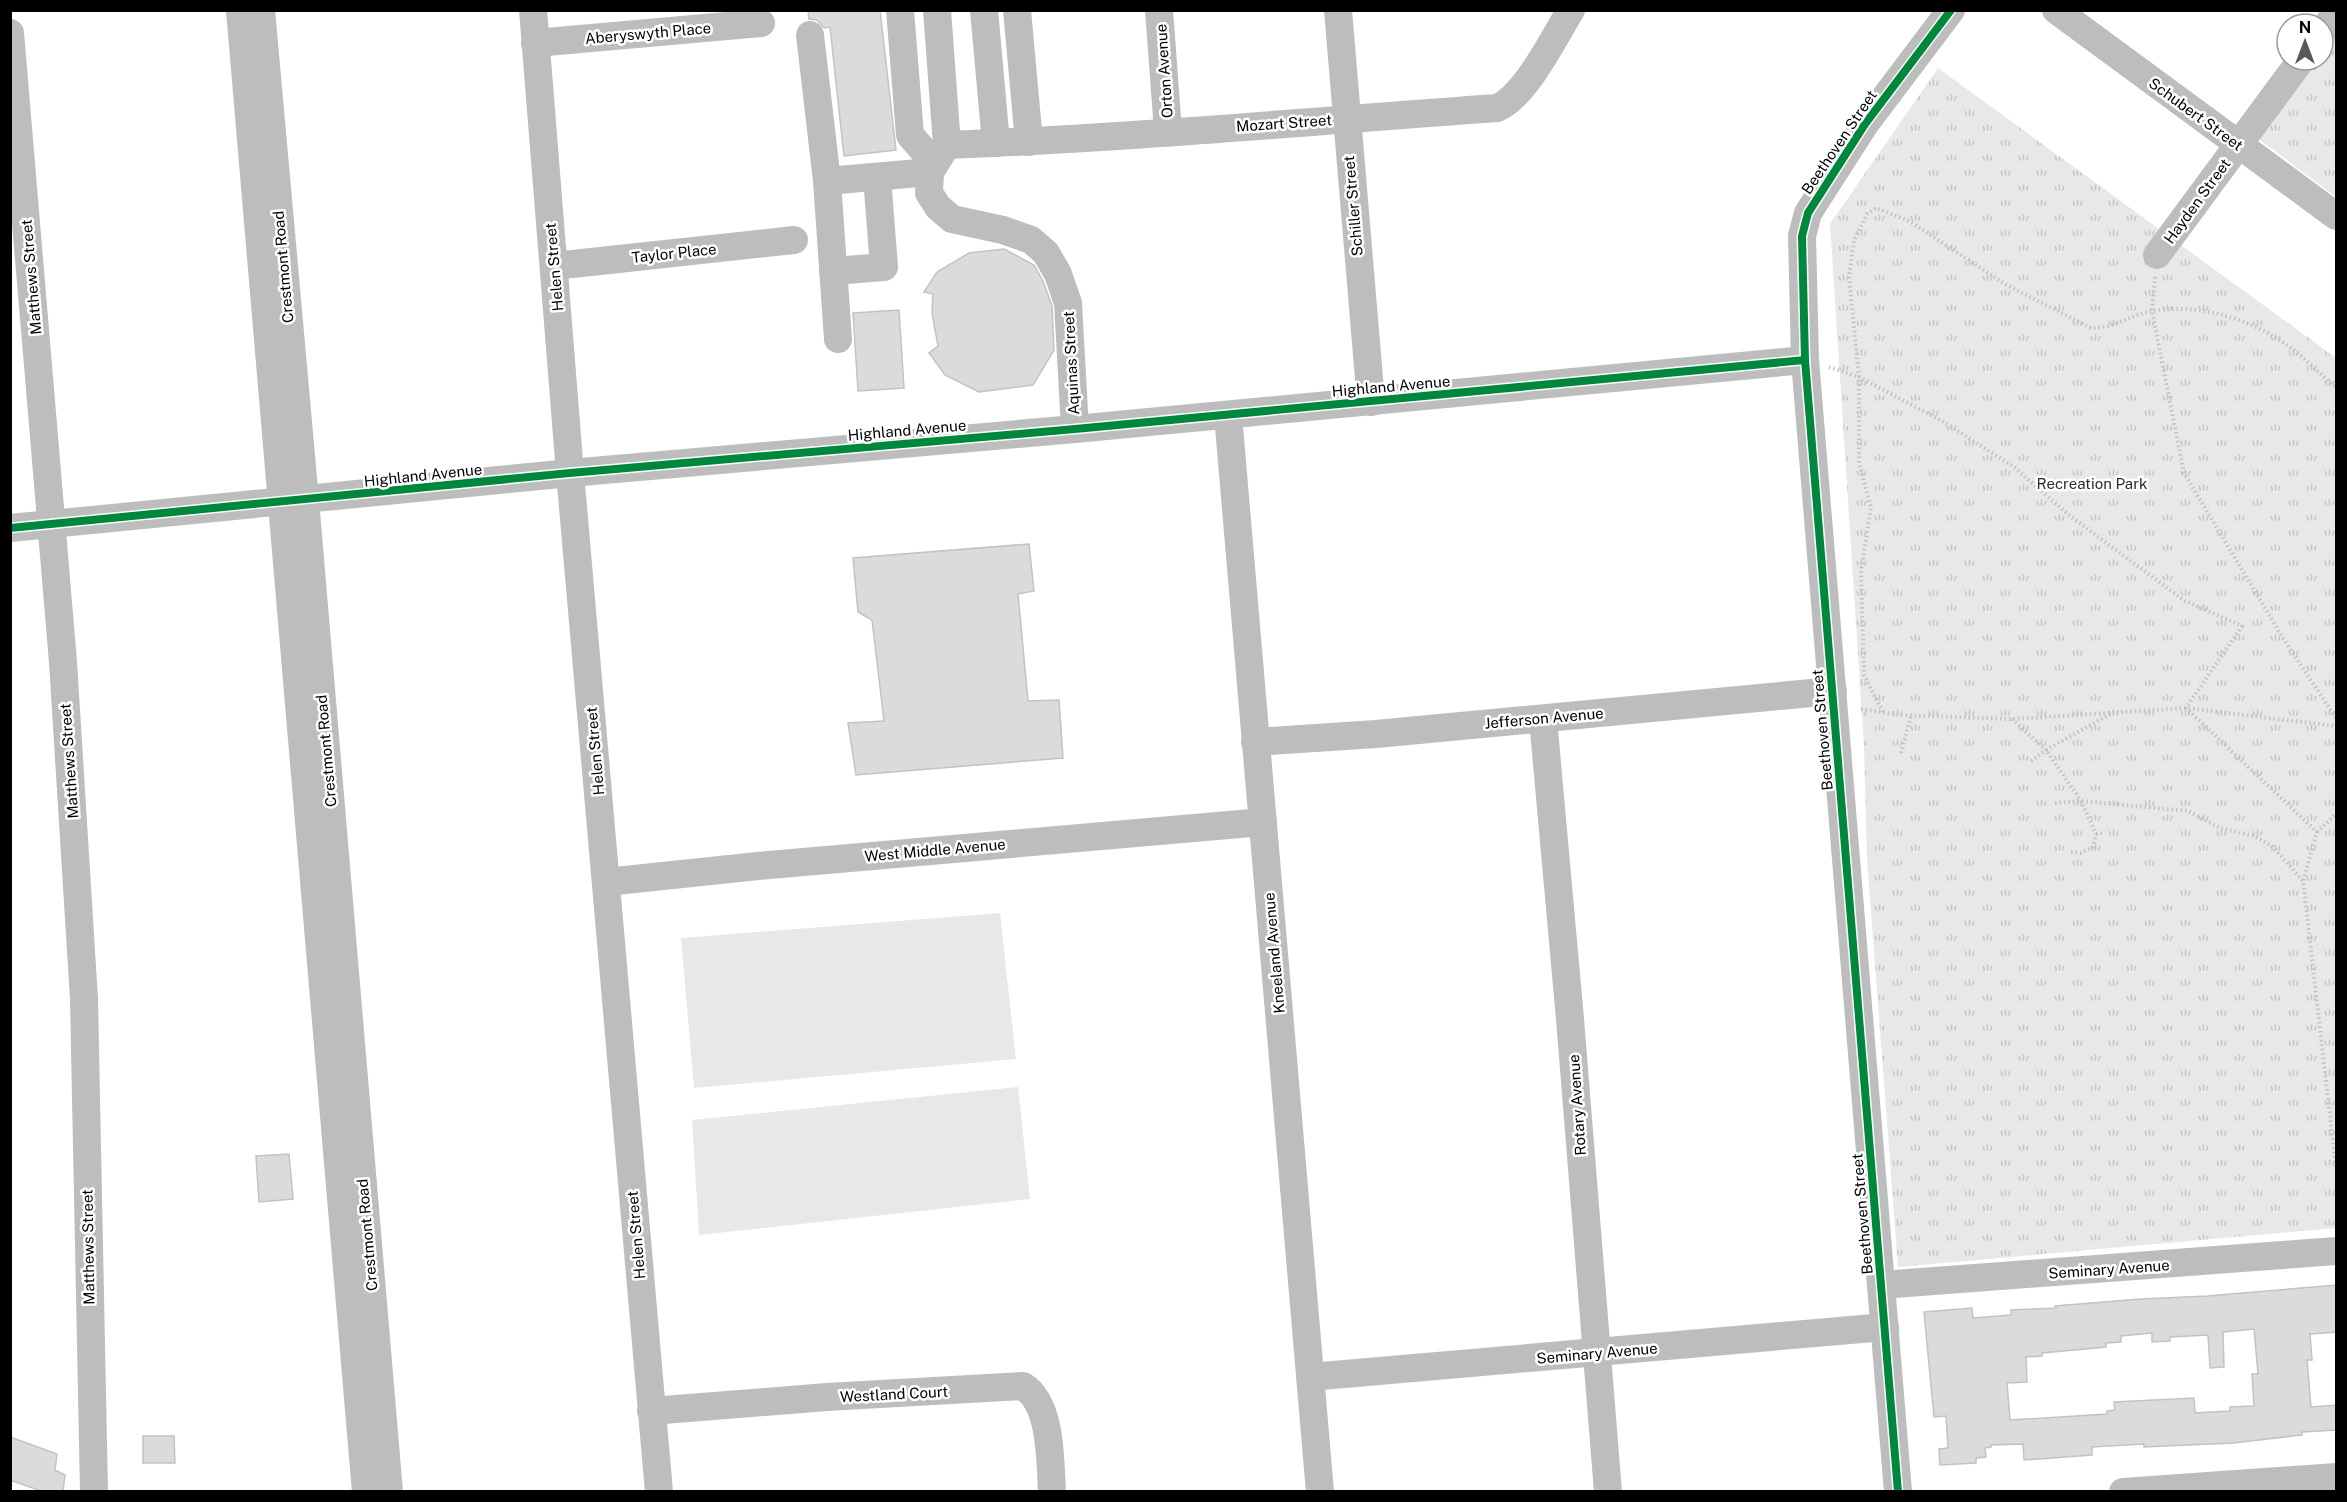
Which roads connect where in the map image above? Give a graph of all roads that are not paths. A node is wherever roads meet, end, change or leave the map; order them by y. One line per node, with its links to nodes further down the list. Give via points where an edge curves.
1 (240, 10): 37 (street, Crestmont Road)
2 (261, 10): 37 (street, Crestmont Road)
3 (532, 10): 16 (street, Helen Street)
4 (900, 10): 23 (street, via 910,135)
5 (937, 10): 23 (street, Aquinas Street)
6 (984, 10): 21 (street)
7 (1017, 10): 20 (street)
8 (1159, 10): 19 (street, Orton Avenue)
9 (1338, 10): 18 (street, Schiller Street)
10 (1571, 10): 18 (street, Mozart Street, via 1520,92 1497,108)
11 (1951, 10): 32 (street, Beethoven Street, via 1865,124 1808,213 1802,236)
12 (2056, 10): 22 (street, Schubert Street)
13 (762, 23): 16 (street, Aberyswyth Place)
14 (10, 33): 38 (street, Matthews Street)
15 (810, 35): 25 (street)
16 (535, 43): 29 (street, Helen Street)
17 (2292, 72): 22 (street, Hayden Street)
18 (1345, 118): 19 (street, Mozart Street); 33 (street, Schiller Street)
19 (1168, 131): 20 (street, Mozart Street)
20 (1029, 142): 21 (street, Mozart Street)
21 (996, 143): 23 (street, Mozart Street)
22 (2238, 145): 26 (street, Schubert Street); 28 (street, Hayden Street)
23 (937, 160): 24 (street, Mozart Street); 35 (street, Aquinas Street, via 929,193 938,207 952,219 1031,240 1046,253 1058,274 1068,303)
24 (877, 177): 25 (street, Mozart Street); 30 (street, via 884,267)
25 (827, 181): 30 (street)
26 (2337, 216)
27 (794, 240): 29 (street, Taylor Place)
28 (2157, 255)
29 (554, 266): 36 (street, Helen Street)
30 (833, 271): 31 (street)
31 (838, 339)
32 (1805, 360): 33 (street, Highland Avenue); 40 (street, Beethoven Street)
33 (1371, 402): 34 (street, Highland Avenue)
34 (1228, 415): 35 (street, Highland Avenue); 42 (street, Kneeland Avenue)
35 (1076, 429): 36 (street, Highland Avenue)
36 (570, 473): 37 (street, Highland Avenue); 44 (street, Helen Street)
37 (293, 502): 38 (street, Highland Avenue); 45 (street, Crestmont Road)
38 (51, 524): 39 (street, Highland Avenue); 53 (street, Matthews Street, via 84,999)
39 (10, 528)
40 (1833, 692): 41 (street, Jefferson Avenue); 47 (street, Beethoven Street)
41 (1542, 718): 42 (street, Jefferson Avenue); 49 (street, Rotary Avenue)
42 (1255, 742): 43 (street, Kneeland Avenue)
43 (1263, 822): 44 (street, West Middle Avenue); 50 (street, Kneeland Avenue)
44 (606, 882): 51 (street, Helen Street)
45 (344, 1099): 54 (street, Crestmont Road); 55 (street, Crestmont Road)
46 (2337, 1251): 47 (street, Seminary Avenue)
47 (1881, 1285): 48 (street, Beethoven Street)
48 (1885, 1327): 49 (street, Seminary Avenue); 60 (street, Beethoven Street)
49 (1596, 1353): 50 (street, Seminary Avenue); 59 (street, Rotary Avenue)
50 (1310, 1377): 58 (street, Kneeland Avenue)
51 (651, 1411): 56 (street, Helen Street); 57 (street, Westland Court, via 1023,1386 1032,1391 1047,1430)
52 (2337, 1477): 61 (street)
53 (94, 1491)
54 (366, 1491)
55 (389, 1491)
56 (659, 1491)
57 (1052, 1491)
58 (1320, 1491)
59 (1608, 1491)
60 (1898, 1491)
61 (2122, 1491)

